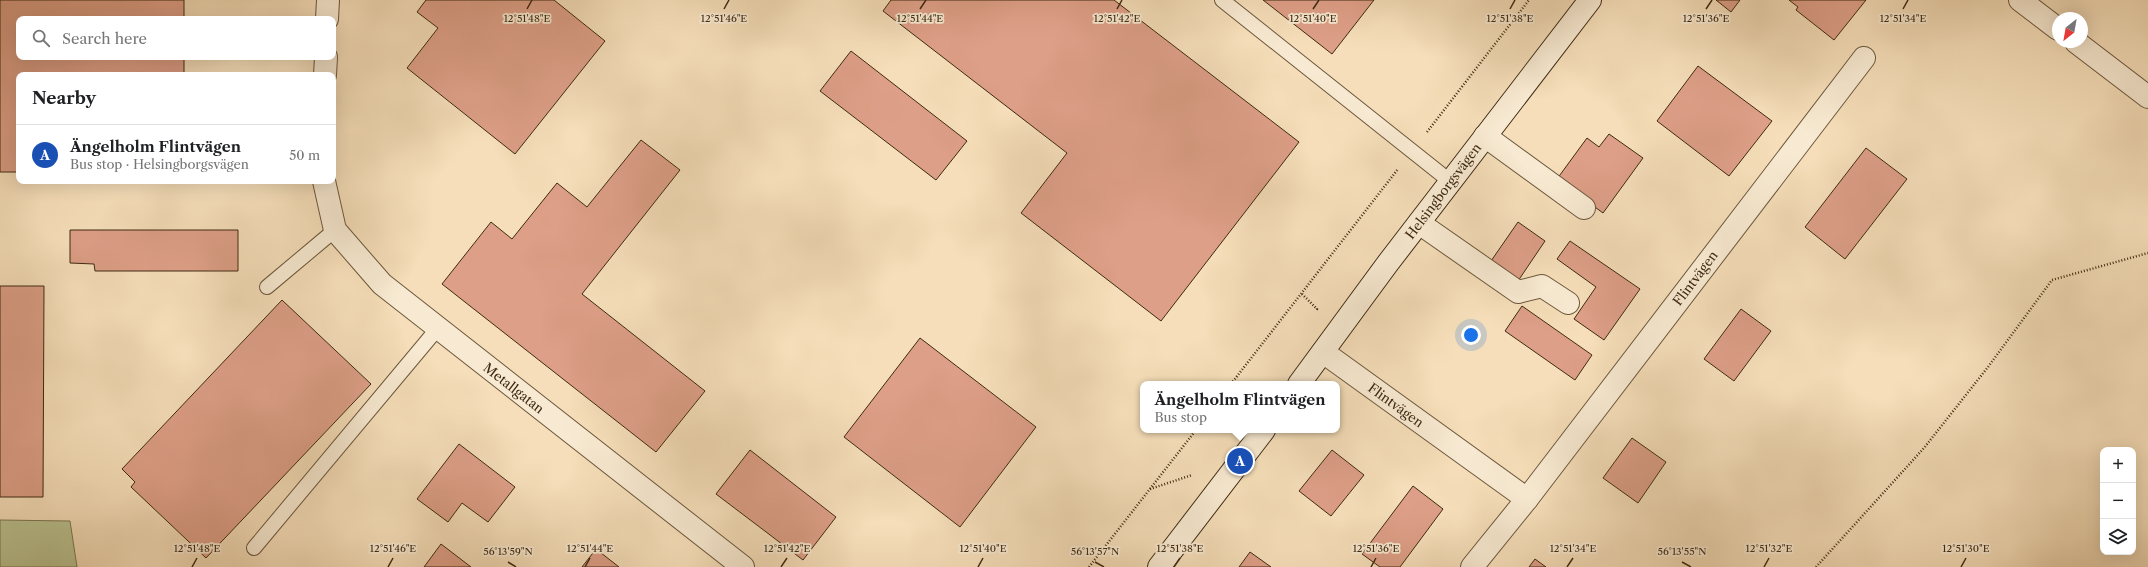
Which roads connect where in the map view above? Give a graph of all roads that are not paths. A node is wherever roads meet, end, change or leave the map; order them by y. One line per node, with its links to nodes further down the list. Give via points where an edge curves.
1 (328, 0): 5 (street)
2 (1222, 0): 13 (lane)
3 (1590, 0): 12 (street, Helsingborgsvägen)
4 (2020, 0): 6 (street)
5 (327, 16)
6 (2052, 24)
7 (2084, 48): 11 (street)
8 (1864, 58): 24 (street, Flintvägen)
9 (326, 60): 10 (street)
10 (325, 72)
11 (2148, 97)
12 (1485, 136): 13 (street, Helsingborgsvägen); 15 (street)
13 (1451, 182): 16 (street, Helsingborgsvägen)
14 (325, 184): 17 (street, Metallgatan)
15 (1584, 208)
16 (1419, 223): 19 (street, via 1518,292 1542,286); 21 (street, Helsingborgsvägen)
17 (335, 230): 18 (lane); 20 (street, Metallgatan, via 382,284)
18 (267, 287)
19 (1568, 304)
20 (438, 328): 25 (lane); 26 (street, Metallgatan)
21 (1323, 352): 22 (street, Helsingborgsvägen); 24 (street, Flintvägen)
22 (1301, 381)
23 (1262, 433): 27 (street)
24 (1527, 499): 28 (street, Flintvägen)
25 (254, 548)
26 (743, 567)
27 (1159, 567)
28 (1472, 567)

